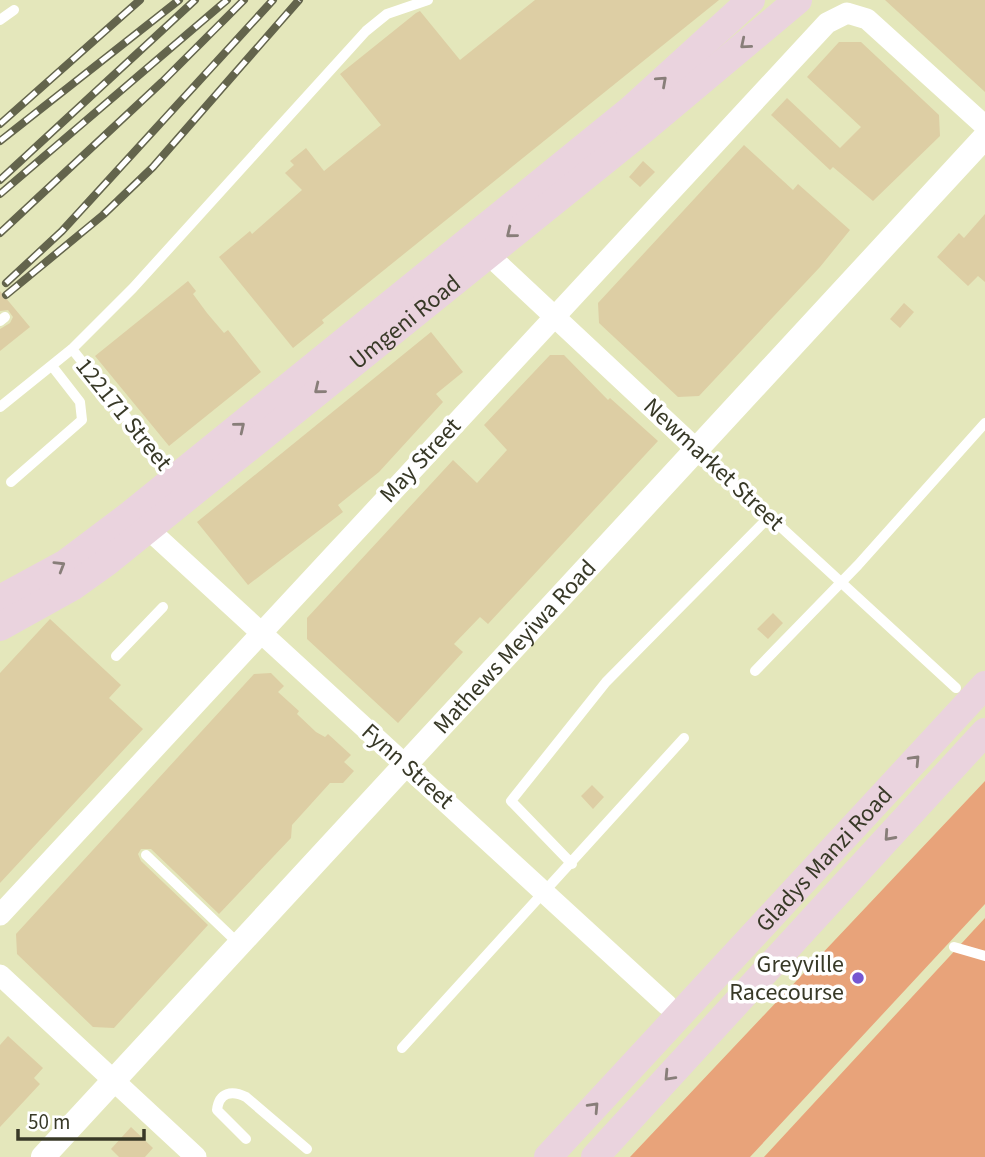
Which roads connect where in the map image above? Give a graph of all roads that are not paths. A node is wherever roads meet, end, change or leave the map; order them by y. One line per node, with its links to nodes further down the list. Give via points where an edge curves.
1 (428, 0): 11 (lane, via 387,14 366,31 159,261)
2 (751, 0): 6 (main road, Umgeni Road, one-way to 2)
3 (798, 0): 6 (main road, Umgeni Road, one-way to 6)
4 (14, 10): 5 (lane)
5 (0, 20)
6 (636, 120): 9 (main road, Umgeni Road)
7 (985, 126): 10 (street, May Street, via 867,19 847,13 827,23)
8 (985, 137): 15 (street, Mathews Meyiwa Road)
9 (479, 247): 10 (street, Newmarket Street); 16 (main road, Umgeni Road, one-way to 9); 19 (main road, Umgeni Road, one-way to 19)
10 (555, 315): 15 (street, Newmarket Street); 23 (street, May Street)
11 (72, 349): 12 (lane); 16 (lane, 122171 Street)
12 (52, 366): 13 (lane); 17 (lane, via 80,402 82,421)
13 (0, 407)
14 (985, 424): 20 (lane)
15 (696, 449): 18 (lane, Newmarket Street); 29 (street, Mathews Meyiwa Road)
16 (176, 479): 22 (main road, Umgeni Road, one-way to 16, via 66,563)
17 (11, 482)
18 (770, 516): 20 (lane, Newmarket Street); 31 (lane, via 606,682 511,801)
19 (147, 528): 22 (main road, Umgeni Road, via 72,587); 23 (street, Fynn Street)
20 (840, 581): 25 (lane); 26 (lane, Newmarket Street)
21 (163, 607): 24 (lane)
22 (3, 620)
23 (260, 632): 29 (street, Fynn Street); 33 (street, May Street)
24 (116, 656)
25 (755, 671)
26 (975, 694): 38 (main road, Gladys Manzi Road, one-way to 26)
27 (985, 732): 39 (main road, Gladys Manzi Road, one-way to 39)
28 (684, 738): 31 (lane)
29 (405, 763): 32 (street, Fynn Street); 34 (street, Mathews Meyiwa Road)
30 (146, 855): 34 (lane)
31 (572, 864): 32 (lane)
32 (545, 892): 38 (street, Fynn Street); 40 (lane)
33 (0, 915)
34 (239, 944): 41 (street, Mathews Meyiwa Road)
35 (954, 947): 36 (lane)
36 (985, 956)
37 (0, 975): 41 (street)
38 (673, 1011): 39 (main road); 46 (main road, Gladys Manzi Road, one-way to 38)
39 (703, 1040): 47 (main road, Gladys Manzi Road, one-way to 47)
40 (402, 1048)
41 (114, 1079): 44 (street, Mathews Meyiwa Road); 45 (street)
42 (246, 1139): 43 (lane, via 217,1110 227,1094 246,1097)
43 (307, 1149)
44 (43, 1157)
45 (196, 1157)
46 (548, 1157)
47 (595, 1157)

